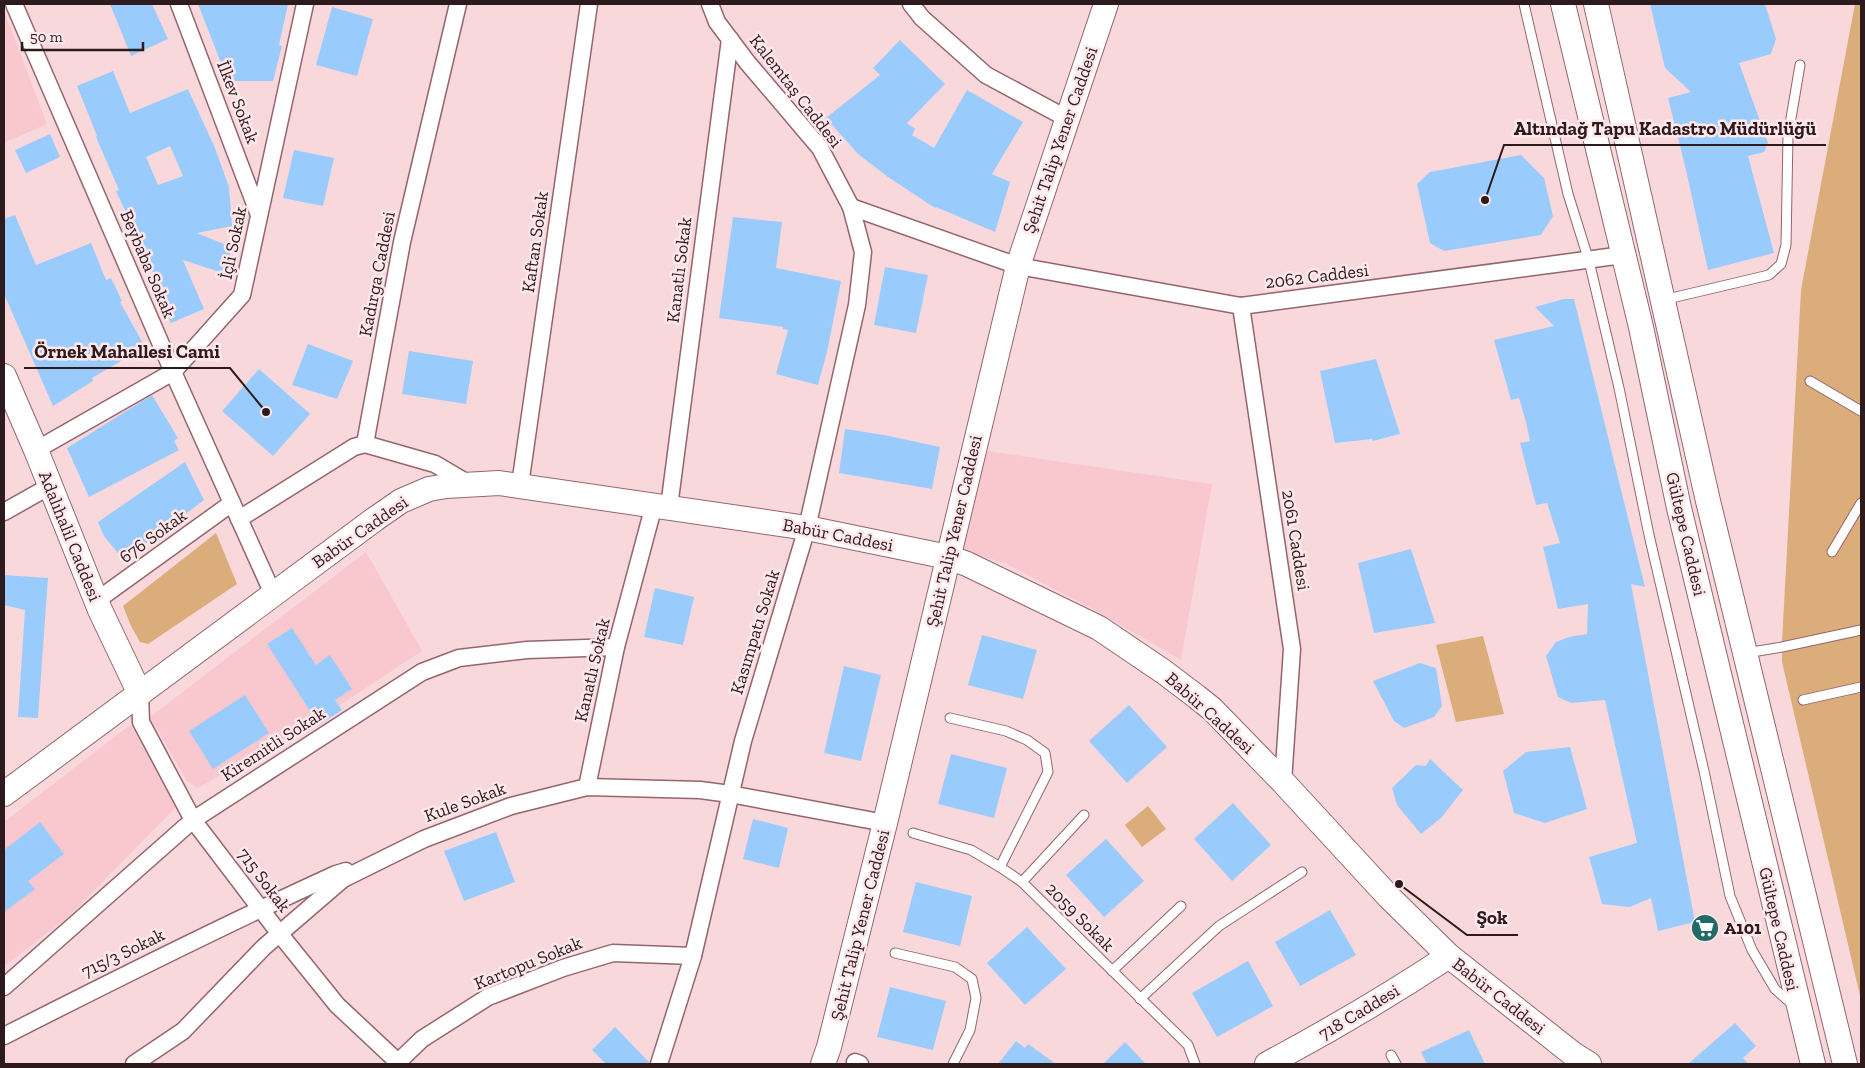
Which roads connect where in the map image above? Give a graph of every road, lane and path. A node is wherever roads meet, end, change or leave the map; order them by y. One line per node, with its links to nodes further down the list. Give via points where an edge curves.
1 (14, 4): 22 (street, Beybaba Sokak)
2 (180, 4): 16 (street, İlkev Sokak)
3 (305, 4): 16 (street, İçli Sokak)
4 (458, 4): 26 (street, Kadırga Caddesi, via 402,242)
5 (589, 4): 29 (street, Kaftan Sokak)
6 (709, 4): 12 (street, Kalemtaş Caddesi)
7 (911, 4): 14 (street, via 922,18 986,75)
8 (1106, 4): 14 (main road, Şehit Talip Yener Caddesi)
9 (1524, 4): 18 (lane, via 1568,194)
10 (1563, 4): 17 (main road, Gültepe Caddesi)
11 (1596, 4): 20 (main road, Gültepe Caddesi)
12 (730, 39): 15 (street, Kalemtaş Caddesi, via 820,148); 33 (street, Kanatlı Sokak)
13 (1800, 64): 20 (lane, via 1788,136 1786,245 1781,264 1769,275)
14 (1066, 118): 19 (main road, Şehit Talip Yener Caddesi)
15 (851, 207): 19 (street); 36 (street, Kasımpatı Sokak, via 863,252 857,305)
16 (259, 215): 22 (street, İçli Sokak, via 242,295)
17 (1624, 255): 18 (street, 2062 Caddesi); 69 (main road, Gültepe Caddesi, via 1680,508)
18 (1589, 261): 21 (street, 2062 Caddesi); 69 (lane, via 1730,896 1752,950 1775,989)
19 (1018, 266): 21 (street, 2062 Caddesi); 38 (main road, Şehit Talip Yener Caddesi)
20 (1662, 300): 43 (main road, Gültepe Caddesi)
21 (1241, 306): 48 (street, 2061 Caddesi, via 1292,649)
22 (173, 372): 27 (street, İçli Sokak); 31 (street, Beybaba Sokak)
23 (4, 376): 27 (main road, Adalıhalil Caddesi)
24 (1810, 381): 25 (lane)
25 (1861, 412)
26 (365, 444): 28 (street, via 435,464); 35 (street, via 354,447)
27 (36, 450): 30 (main road, Adalıhalil Caddesi)
28 (470, 484): 29 (main road, Babür Caddesi); 39 (main road, Babür Caddesi, via 430,489 402,501)
29 (520, 485): 33 (main road, Babür Caddesi)
30 (50, 486): 34 (street); 40 (main road, Adalıhalil Caddesi)
31 (232, 503): 35 (street, Beybaba Sokak); 40 (street, 676 Sokak)
32 (1861, 503): 37 (lane)
33 (662, 506): 36 (main road, Babür Caddesi); 42 (street, Kanatlı Sokak)
34 (4, 512)
35 (239, 519): 39 (street, Beybaba Sokak)
36 (807, 528): 38 (main road, Babür Caddesi); 51 (street, Kasımpatı Sokak)
37 (1832, 552)
38 (948, 556): 48 (main road, Babür Caddesi, via 1099,628 1212,709); 54 (main road, Şehit Talip Yener Caddesi)
39 (273, 594): 45 (main road, Babür Caddesi)
40 (96, 601): 45 (main road, Adalıhalil Caddesi)
41 (1861, 630): 43 (lane)
42 (616, 647): 49 (street, Kanatlı Sokak); 53 (street, Kiremitli Sokak, via 527,650 459,658 422,672)
43 (1745, 653): 82 (main road, Gültepe Caddesi)
44 (1861, 690): 46 (lane)
45 (140, 694): 50 (main road, Babür Caddesi); 53 (street, 715 Sokak, via 141,722)
46 (1803, 700)
47 (950, 718): 57 (lane, via 1006,731 1045,753 1048,772)
48 (1284, 782): 65 (main road, Babür Caddesi, via 1389,897)
49 (586, 787): 51 (street, Kule Sokak, via 700,790); 56 (street, Kule Sokak, via 511,806 424,839)
50 (4, 794)
51 (730, 794): 54 (street, Kule Sokak); 64 (street, Kasımpatı Sokak)
52 (1084, 815): 59 (lane)
53 (193, 820): 61 (street, 715 Sokak); 67 (street, Kiremitli Sokak)
54 (885, 823): 75 (main road, Şehit Talip Yener Caddesi)
55 (912, 833): 57 (lane, 2059 Sokak, via 971,850)
56 (375, 863): 61 (street, 715/3 Sokak, via 336,874); 62 (street, Kule Sokak, via 343,879)
57 (1000, 867): 59 (lane, 2059 Sokak)
58 (1302, 872): 68 (lane, via 1219,926)
59 (1022, 882): 66 (lane, 2059 Sokak)
60 (1181, 906): 66 (lane)
61 (261, 908): 62 (street, 715 Sokak); 70 (street, 715/3 Sokak)
62 (279, 934): 72 (street, Kule Sokak, via 183,1031); 73 (street, 715 Sokak, via 337,1005)
63 (894, 953): 76 (lane, via 955,967 972,979 976,998 970,1030)
64 (693, 956): 73 (street, Kartopu Sokak, via 613,953 563,968 488,997 422,1039); 74 (street, Kasımpatı Sokak)
65 (1449, 956): 78 (main road, 718 Caddesi); 80 (main road, Babür Caddesi)
66 (1112, 971): 68 (lane, 2059 Sokak)
67 (4, 987)
68 (1140, 999): 77 (lane, 2059 Sokak, via 1188,1045)
69 (1799, 1010): 81 (main road, Gültepe Caddesi)
70 (4, 1036)
71 (1392, 1055): 79 (lane)
72 (134, 1064)
73 (398, 1064)
74 (659, 1064)
75 (823, 1064)
76 (953, 1064)
77 (1195, 1064)
78 (1267, 1064)
79 (1396, 1064)
80 (1589, 1064)
81 (1812, 1064)
82 (1845, 1064)

